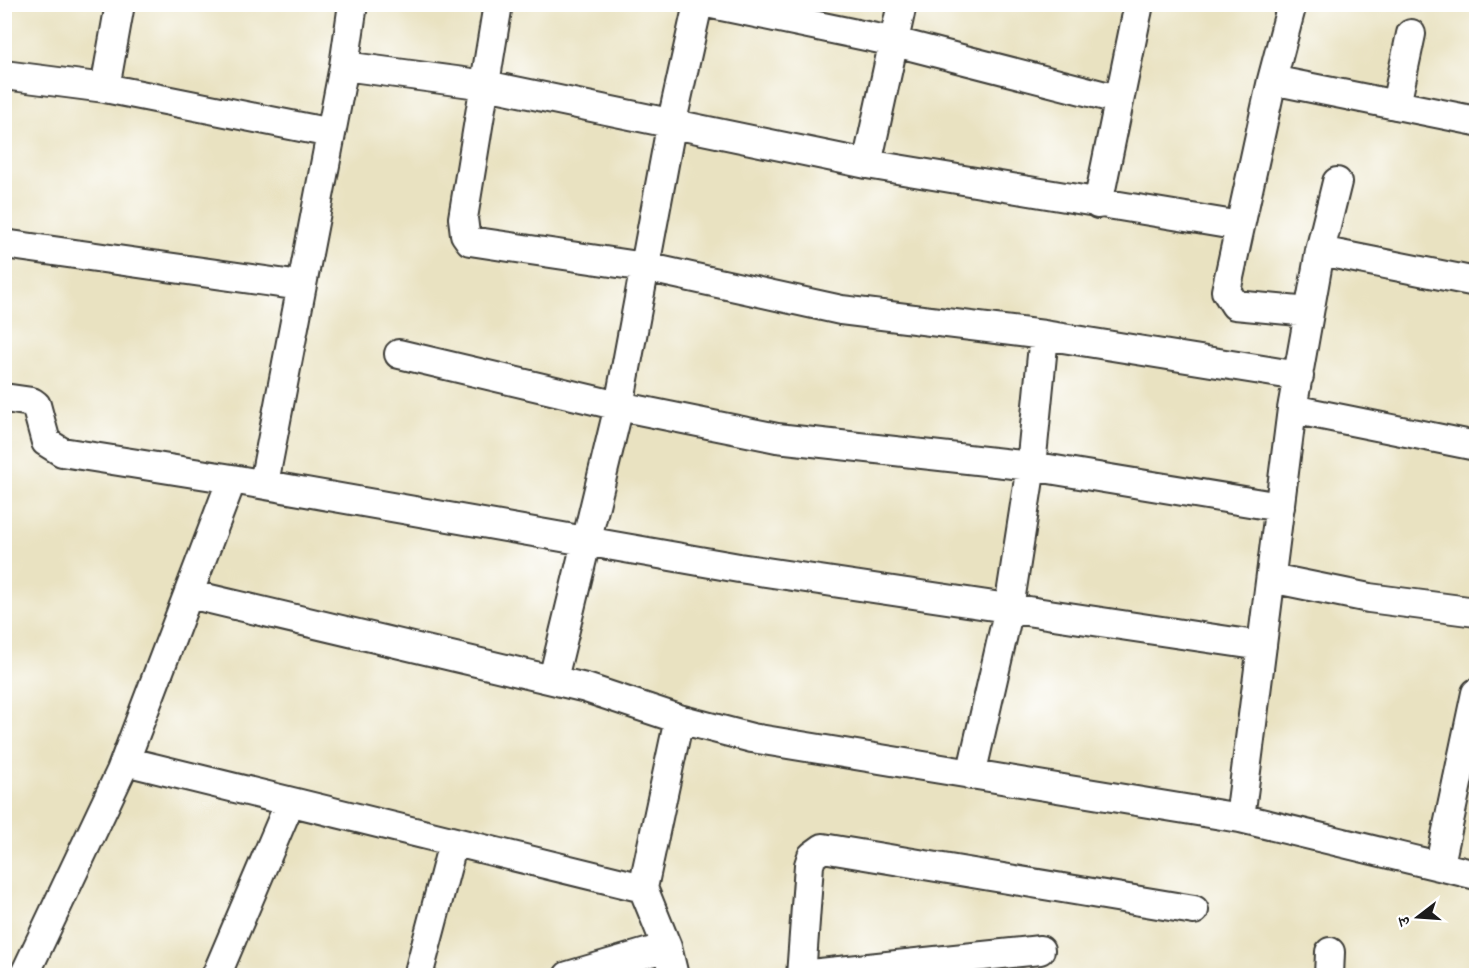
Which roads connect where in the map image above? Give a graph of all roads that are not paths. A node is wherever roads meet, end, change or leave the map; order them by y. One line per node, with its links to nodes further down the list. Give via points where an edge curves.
1 (120, 4): 15 (street)
2 (353, 4): 11 (street)
3 (498, 4): 14 (street)
4 (698, 4): 19 (street)
5 (712, 4): 10 (street)
6 (902, 4): 10 (street)
7 (1139, 4): 16 (street)
8 (1287, 6): 13 (street)
9 (1411, 34): 17 (street)
10 (895, 42): 16 (street); 21 (street)
11 (344, 66): 14 (street); 20 (street)
12 (4, 75): 15 (street)
13 (1272, 80): 17 (street); 24 (street)
14 (486, 85): 19 (street); 27 (street, via 463,218 470,241)
15 (105, 88): 20 (street)
16 (1117, 99): 23 (street)
17 (1396, 105): 18 (street)
18 (1476, 121)
19 (672, 122): 21 (street); 27 (street)
20 (331, 133): 29 (street)
21 (867, 164): 23 (street)
22 (1337, 182): 26 (street)
23 (1098, 204): 24 (street)
24 (1240, 226): 30 (street, via 1226,291 1230,300 1235,305)
25 (4, 244): 29 (street)
26 (1320, 251): 28 (street); 30 (street)
27 (645, 267): 31 (street, via 841,310); 35 (street)
28 (1476, 282)
29 (302, 286): 40 (street)
30 (1309, 312): 33 (street)
31 (1044, 335): 33 (street); 38 (street)
32 (399, 354): 35 (street)
33 (1299, 376): 36 (street)
34 (4, 398): 39 (street, via 36,405 46,442 62,452)
35 (619, 406): 38 (street, via 777,438); 42 (street)
36 (1292, 409): 37 (street); 41 (street)
37 (1476, 446)
38 (1031, 466): 41 (street); 45 (street)
39 (232, 479): 40 (street); 44 (street)
40 (264, 483): 42 (street)
41 (1280, 507): 43 (street)
42 (585, 542): 45 (street); 48 (street)
43 (1271, 578): 46 (street, via 1369,598); 47 (street)
44 (189, 594): 48 (street); 51 (street)
45 (1009, 608): 47 (street); 52 (street)
46 (1476, 612)
47 (1262, 646): 54 (street)
48 (553, 680): 50 (street)
49 (1476, 693): 56 (street)
50 (679, 719): 52 (street, via 752,738); 58 (street)
51 (125, 761): 53 (street); 62 (street)
52 (971, 775): 54 (street)
53 (290, 802): 55 (street); 63 (street)
54 (1240, 818): 56 (street)
55 (453, 843): 58 (street); 64 (street)
56 (1440, 864): 57 (street)
57 (1476, 875)
58 (643, 888): 60 (street)
59 (1194, 910): 67 (street, via 823,848 812,856 809,865)
60 (666, 946): 65 (street); 66 (street)
61 (1040, 950): 67 (street)
62 (24, 975)
63 (216, 975)
64 (418, 975)
65 (568, 975)
66 (674, 975)
67 (801, 975)

